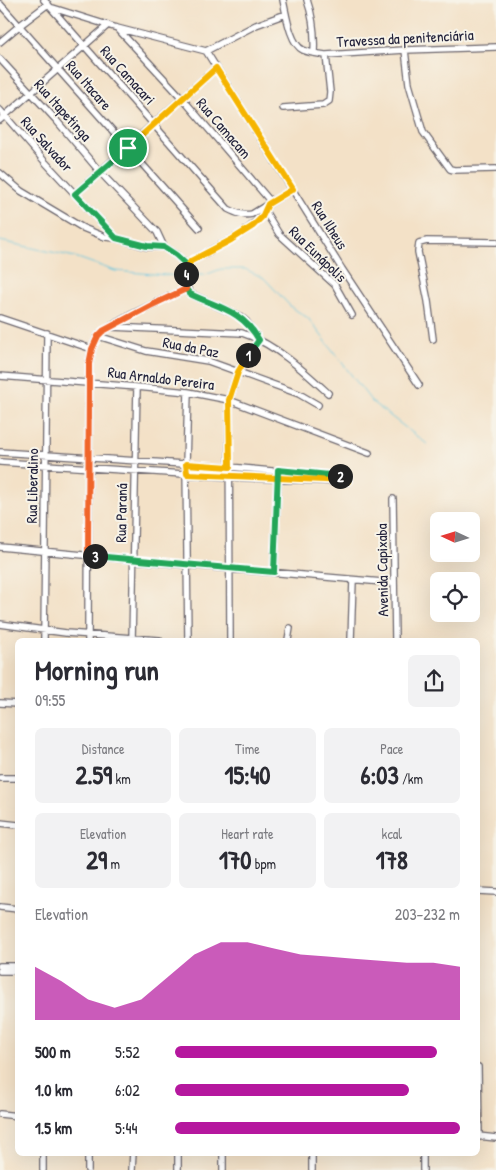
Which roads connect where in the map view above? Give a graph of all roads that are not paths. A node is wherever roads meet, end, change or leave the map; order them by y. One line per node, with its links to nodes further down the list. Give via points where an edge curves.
1 (283, 0): 5 (street)
2 (307, 0): 14 (street, via 315,35)
3 (0, 4): 7 (street, Rua Itacare)
4 (48, 4): 6 (street); 7 (street); 10 (street, Rua Camacari)
5 (286, 14): 13 (street, via 256,25); 14 (street, via 297,46)
6 (108, 25): 8 (street); 10 (street)
7 (19, 26): 9 (street); 18 (street, Rua Itacare)
8 (117, 28): 13 (street); 20 (street, Rua Camacam)
9 (0, 42)
10 (85, 47): 18 (street); 24 (street, Rua Camacari)
11 (496, 47): 12 (street, Travessa da penitenciária)
12 (405, 50): 15 (street, Travessa da penitenciária); 26 (street, via 409,84 423,132 447,165 454,170)
13 (206, 51): 17 (street, Rua Ilheus)
14 (314, 53): 15 (street, Travessa da penitenciária)
15 (326, 55): 21 (street, via 329,101 323,105)
16 (0, 59): 19 (street, Rua Itapetinga)
17 (216, 68): 20 (street); 29 (street, Rua Ilheus)
18 (59, 69): 19 (street); 25 (street, Rua Itacare)
19 (30, 92): 23 (street); 27 (street, Rua Itapetinga)
20 (182, 98): 24 (street); 31 (street, Rua Camacam)
21 (283, 108)
22 (0, 110): 23 (street, Rua Salvador)
23 (2, 118): 30 (street, Rua Salvador)
24 (154, 123): 25 (street); 31 (street, Rua Camacari, via 228,209 245,215)
25 (128, 148): 27 (street); 33 (street, Rua Itacare)
26 (496, 169)
27 (100, 172): 30 (street); 36 (street, Rua Itapetinga, via 157,232)
28 (0, 173): 34 (street, via 21,190 83,228)
29 (293, 189): 31 (street); 51 (street, Rua Ilheus)
30 (75, 194): 34 (street, Rua Salvador)
31 (270, 203): 32 (street)
32 (264, 211): 37 (street, via 253,226 191,261); 39 (street, Rua Eunápolis, via 279,234 335,285)
33 (199, 228)
34 (116, 238): 36 (street)
35 (496, 242): 44 (street, via 419,243)
36 (164, 247): 37 (street)
37 (188, 266): 38 (street)
38 (186, 289): 41 (street); 45 (street, via 190,294 241,317)
39 (352, 315)
40 (0, 318): 42 (street)
41 (112, 327): 43 (street); 45 (street, via 242,333)
42 (47, 333): 46 (street); 49 (street, Rua Liberalino)
43 (98, 336): 46 (street); 47 (street, Rua da Paz, via 146,351 208,361)
44 (433, 339)
45 (259, 340): 47 (street); 54 (street, via 295,364)
46 (92, 349): 50 (street)
47 (238, 372): 55 (street); 56 (street, Rua da Paz, via 299,394)
48 (0, 376): 49 (street, Rua Arnaldo Pereira)
49 (47, 379): 50 (street, Rua Arnaldo Pereira); 59 (street, Rua Liberalino)
50 (90, 382): 52 (street, Rua Arnaldo Pereira); 60 (street)
51 (419, 385)
52 (137, 387): 53 (street, Rua Arnaldo Pereira); 62 (street, Rua Paraná)
53 (188, 392): 55 (street, Rua Arnaldo Pereira); 63 (street)
54 (328, 393)
55 (229, 400): 58 (street, Rua Arnaldo Pereira); 65 (street)
56 (318, 405)
57 (0, 452): 59 (street)
58 (369, 452)
59 (45, 456): 60 (street); 64 (street, Rua Liberalino)
60 (89, 458): 62 (street); 66 (street)
61 (0, 462): 64 (street)
62 (135, 462): 63 (street); 67 (street, Rua Paraná)
63 (186, 464): 65 (street); 69 (street)
64 (45, 465): 66 (street); 74 (street, Rua Liberalino)
65 (230, 467): 68 (street); 70 (street)
66 (89, 468): 67 (street); 75 (street)
67 (134, 470): 69 (street); 76 (street, Rua Paraná)
68 (278, 470): 71 (street); 71 (street, via 348,478 348,481)
69 (187, 474): 70 (street); 77 (street)
70 (230, 477): 71 (street); 78 (street)
71 (278, 478): 79 (street)
72 (393, 499): 81 (street, Avenida Capixaba)
73 (0, 547): 74 (street)
74 (44, 551): 75 (street); 84 (street, Rua Liberalino)
75 (88, 556): 76 (street); 85 (street)
76 (134, 560): 77 (street); 88 (street, Rua Paraná)
77 (188, 565): 78 (street); 89 (street)
78 (229, 569): 79 (street); 90 (street)
79 (274, 572): 80 (street)
80 (353, 580): 81 (street); 92 (street)
81 (394, 583): 93 (street, Avenida Capixaba)
82 (0, 624): 84 (street)
83 (290, 628): 91 (street)
84 (44, 630): 85 (street); 86 (street, Rua Liberalino)
85 (88, 637): 87 (street)
86 (44, 638)
87 (110, 638)
88 (132, 638)
89 (188, 638)
90 (230, 638)
91 (288, 638)
92 (351, 638)
93 (395, 638)
94 (0, 703): 95 (street)
95 (15, 704)
96 (0, 778): 97 (street)
97 (15, 778)
98 (0, 823): 99 (street)
99 (15, 825)
100 (480, 891): 101 (street)
101 (496, 892)
102 (0, 907): 103 (street)
103 (15, 909)
104 (0, 966): 105 (street)
105 (15, 966)
106 (0, 971): 107 (street)
107 (15, 971)
108 (0, 1114): 109 (street)
109 (15, 1116)
110 (480, 1137): 111 (street)
111 (496, 1138)
112 (43, 1156): 119 (street)
113 (88, 1156): 120 (street)
114 (132, 1156): 121 (street)
115 (178, 1156): 122 (street)
116 (223, 1156): 123 (street)
117 (312, 1156): 124 (street)
118 (423, 1156): 125 (street)
119 (43, 1170)
120 (88, 1170)
121 (132, 1170)
122 (178, 1170)
123 (223, 1170)
124 (312, 1170)
125 (423, 1170)

